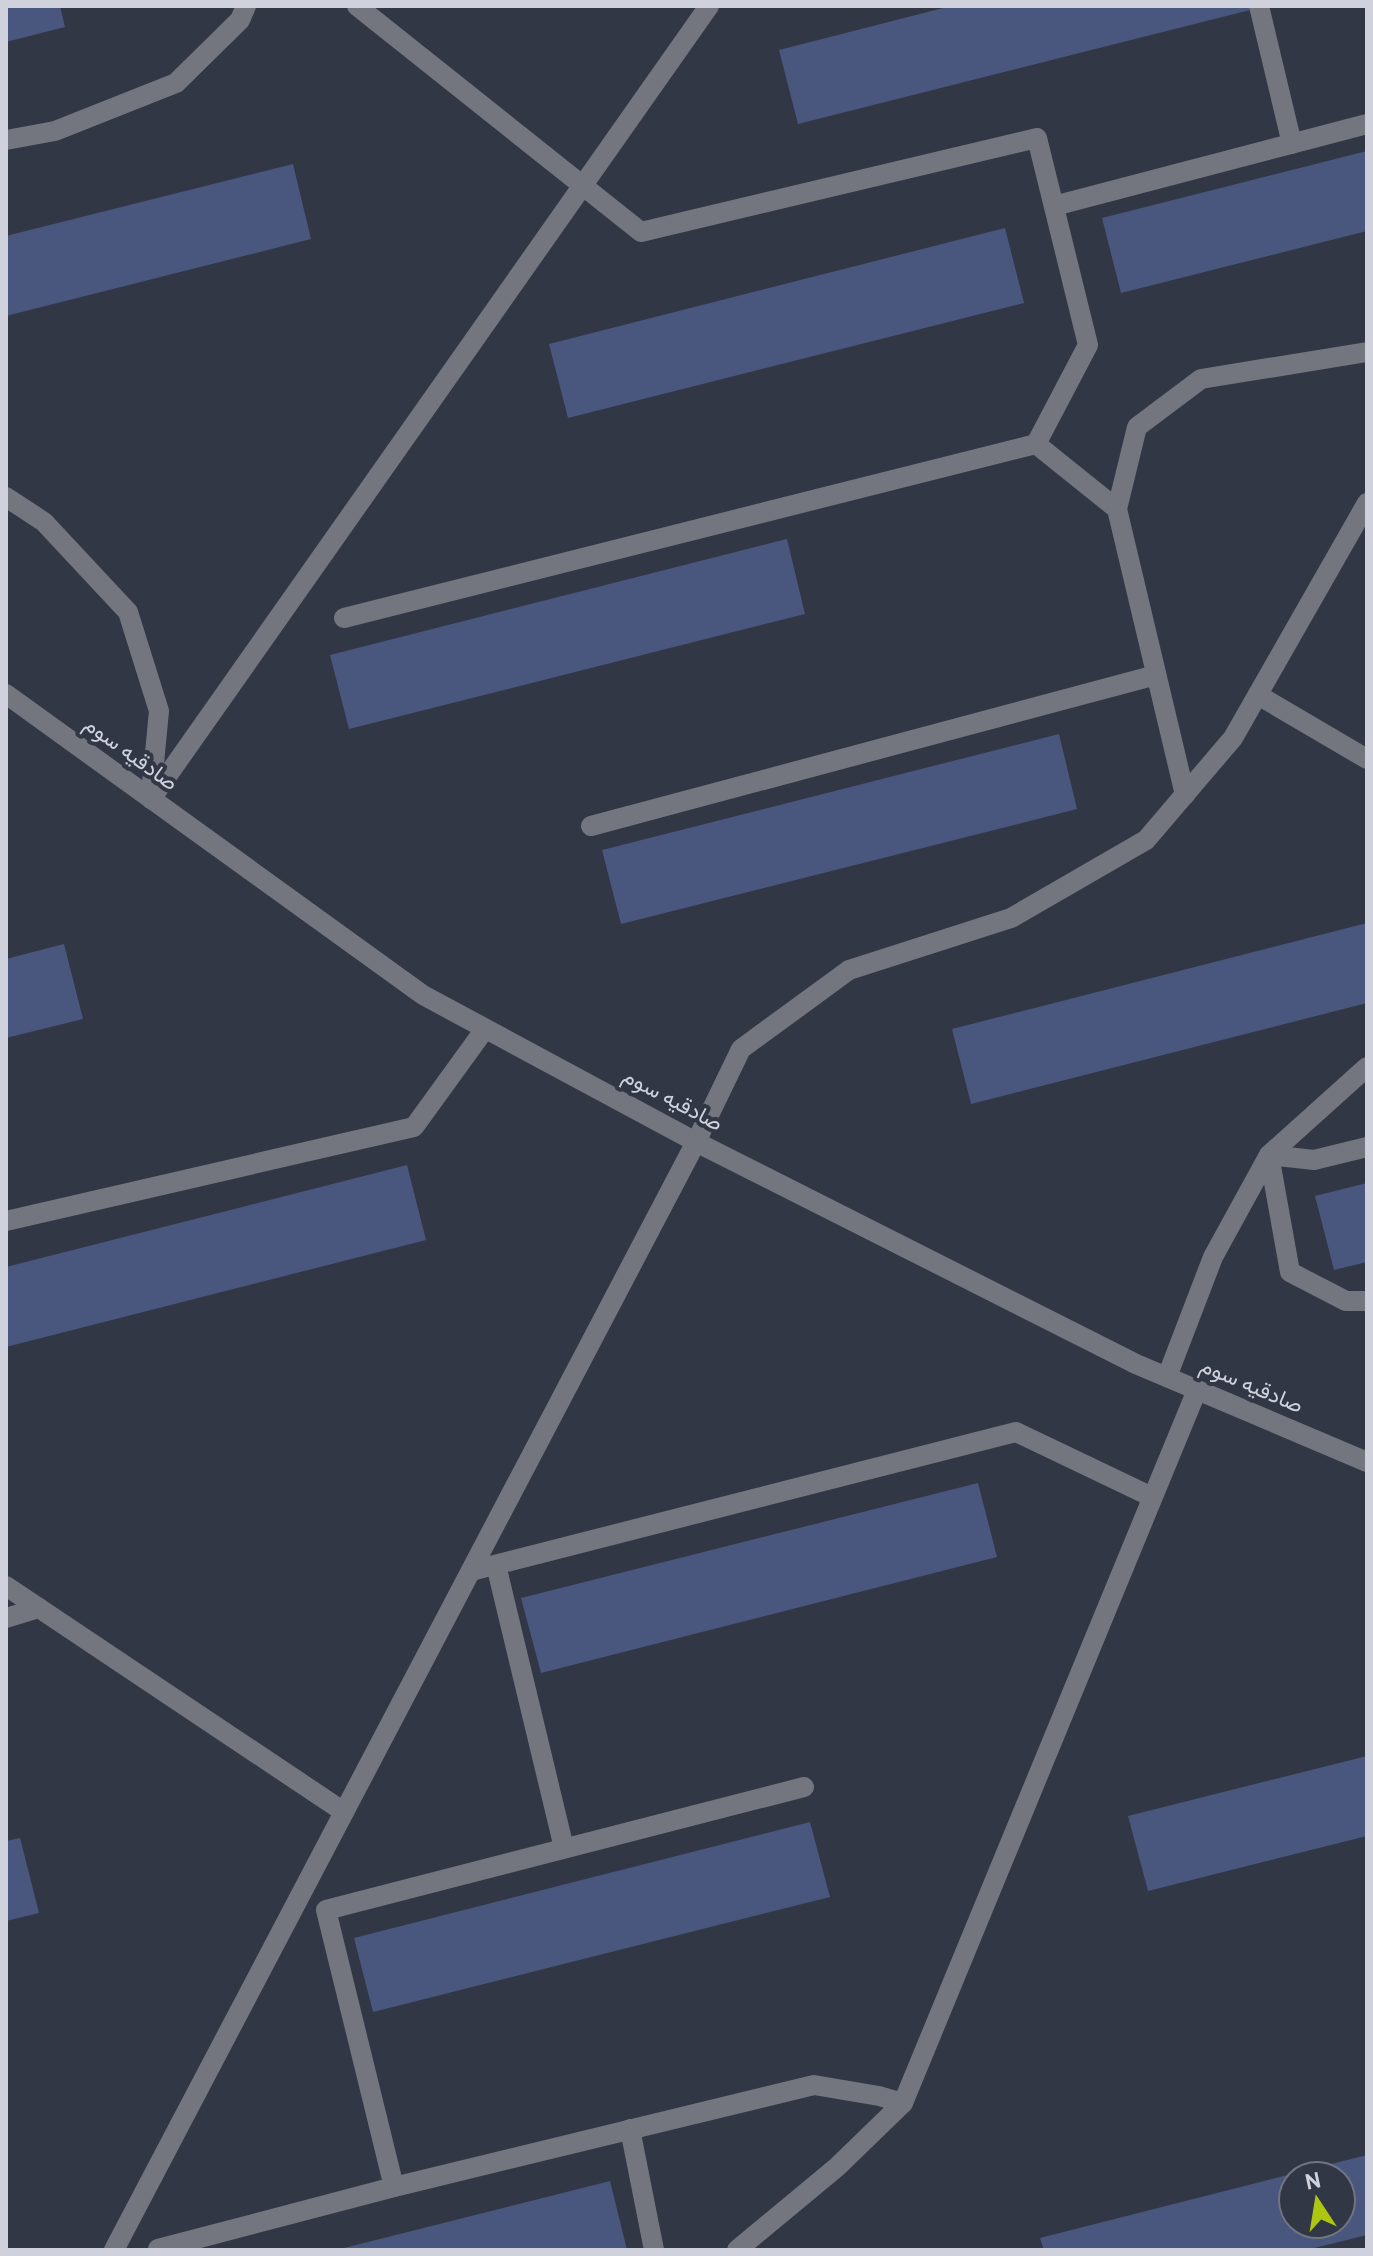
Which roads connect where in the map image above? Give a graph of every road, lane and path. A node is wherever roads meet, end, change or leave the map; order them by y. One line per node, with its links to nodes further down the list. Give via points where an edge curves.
1 (246, 6): 6 (street, via 240,20 176,83 55,131)
2 (357, 6): 8 (street)
3 (709, 6): 8 (street)
4 (1259, 6): 7 (street)
5 (1367, 124): 7 (street)
6 (6, 140)
7 (1292, 144): 9 (street)
8 (582, 187): 9 (street, via 641,232 1037,138); 21 (street)
9 (1054, 206): 11 (street, via 1088,345)
10 (1367, 352): 14 (street, via 1201,379 1137,427)
11 (1036, 444): 14 (street); 15 (street)
12 (6, 497): 21 (street, via 44,522 128,612 159,711)
13 (1367, 503): 18 (street)
14 (1117, 509): 16 (street)
15 (344, 618)
16 (1156, 675): 20 (street); 22 (street)
17 (6, 694): 21 (street, صادقیه سوم)
18 (1258, 695): 19 (street); 20 (street, via 1233,738)
19 (1367, 759)
20 (1185, 795): 25 (street, via 1146,840 1011,918 849,970 741,1049)
21 (151, 799): 23 (street, صادقیه سوم, via 423,995)
22 (591, 826)
23 (485, 1029): 25 (street, صادقیه سوم); 28 (street, via 414,1127)
24 (1367, 1067): 27 (street)
25 (696, 1142): 30 (street, صادقیه سوم); 35 (street)
26 (1367, 1147): 27 (street, via 1314,1160)
27 (1269, 1155): 29 (street, via 1290,1272 1346,1301); 30 (street, via 1213,1257)
28 (6, 1221)
29 (1367, 1301)
30 (1167, 1377): 31 (street, صادقیه سوم)
31 (1197, 1390): 32 (street, صادقیه سوم); 33 (street)
32 (1367, 1462)
33 (1152, 1497): 34 (street, via 1016,1432); 42 (street)
34 (496, 1565): 35 (street); 41 (street)
35 (471, 1571): 40 (street)
36 (6, 1586): 37 (street)
37 (39, 1608): 38 (street); 40 (street)
38 (6, 1618)
39 (804, 1787): 41 (street)
40 (344, 1812): 46 (street)
41 (564, 1848): 44 (street, via 326,1910)
42 (903, 2103): 43 (street, via 814,2085); 48 (street, via 837,2167)
43 (630, 2129): 44 (street); 47 (street)
44 (394, 2187): 45 (street)
45 (158, 2249)
46 (114, 2250)
47 (654, 2250)
48 (737, 2250)

